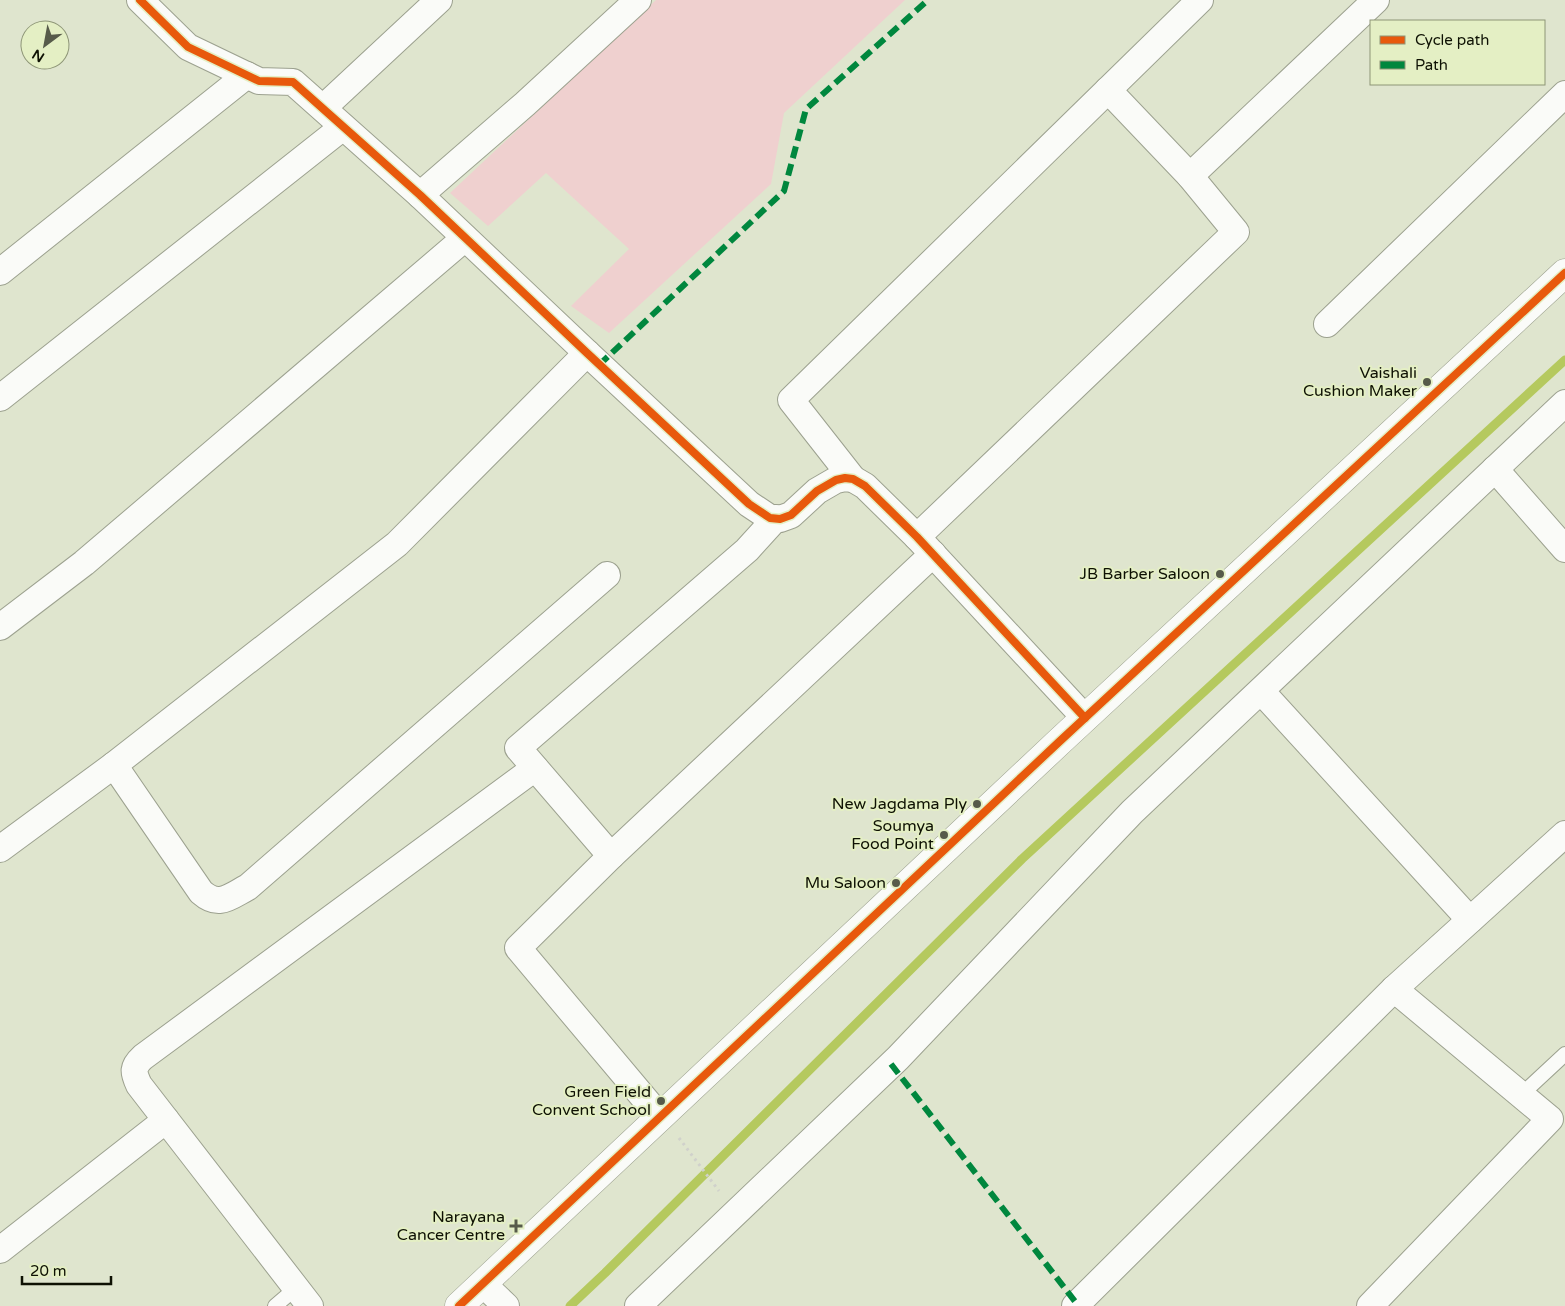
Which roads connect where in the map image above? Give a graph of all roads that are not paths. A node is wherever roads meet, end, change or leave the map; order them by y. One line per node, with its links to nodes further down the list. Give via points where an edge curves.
1 (140, 0): 6 (street, via 188,46)
2 (439, 0): 9 (street)
3 (638, 0): 12 (street)
4 (1200, 0): 7 (street)
5 (1376, 0): 11 (street)
6 (247, 75): 9 (street, via 258,80 293,82); 14 (street)
7 (1108, 90): 11 (street); 21 (street, via 791,400)
8 (1565, 94): 16 (street)
9 (323, 108): 10 (street)
10 (344, 127): 12 (street); 18 (street)
11 (1190, 176): 24 (street, via 1236,232)
12 (420, 195): 13 (street)
13 (465, 238): 17 (street); 26 (street, via 84,563)
14 (0, 272)
15 (1565, 272): 28 (street)
16 (1327, 324)
17 (586, 353): 22 (street, via 750,504 770,518); 29 (street, via 397,544)
18 (0, 398)
19 (1565, 403): 20 (street)
20 (1495, 469): 23 (street); 27 (street)
21 (853, 479): 22 (street, via 836,480 790,514); 24 (street, via 865,486)
22 (776, 518): 30 (street, via 747,550 518,748)
23 (1562, 540)
24 (925, 545): 28 (street); 33 (street)
25 (607, 575): 29 (street, via 248,887 222,900 214,901 201,892)
26 (0, 627)
27 (1261, 691): 34 (street); 46 (street, via 1132,812 898,1058)
28 (1085, 718): 38 (street)
29 (114, 765): 32 (street)
30 (535, 768): 33 (street); 39 (street, via 138,1061 134,1072 139,1085)
31 (1565, 834): 34 (street)
32 (0, 849)
33 (611, 856): 38 (street, via 518,948)
34 (1470, 920): 35 (street)
35 (1394, 989): 37 (street); 47 (street)
36 (1565, 1054): 37 (lane)
37 (1521, 1095): 48 (street, via 1550,1119)
38 (660, 1117): 41 (street)
39 (166, 1120): 40 (street); 42 (street)
40 (0, 1250)
41 (483, 1284): 44 (street); 45 (street)
42 (303, 1297): 43 (lane)
43 (275, 1306)
44 (459, 1306)
45 (506, 1306)
46 (638, 1306)
47 (1075, 1306)
48 (1370, 1306)

